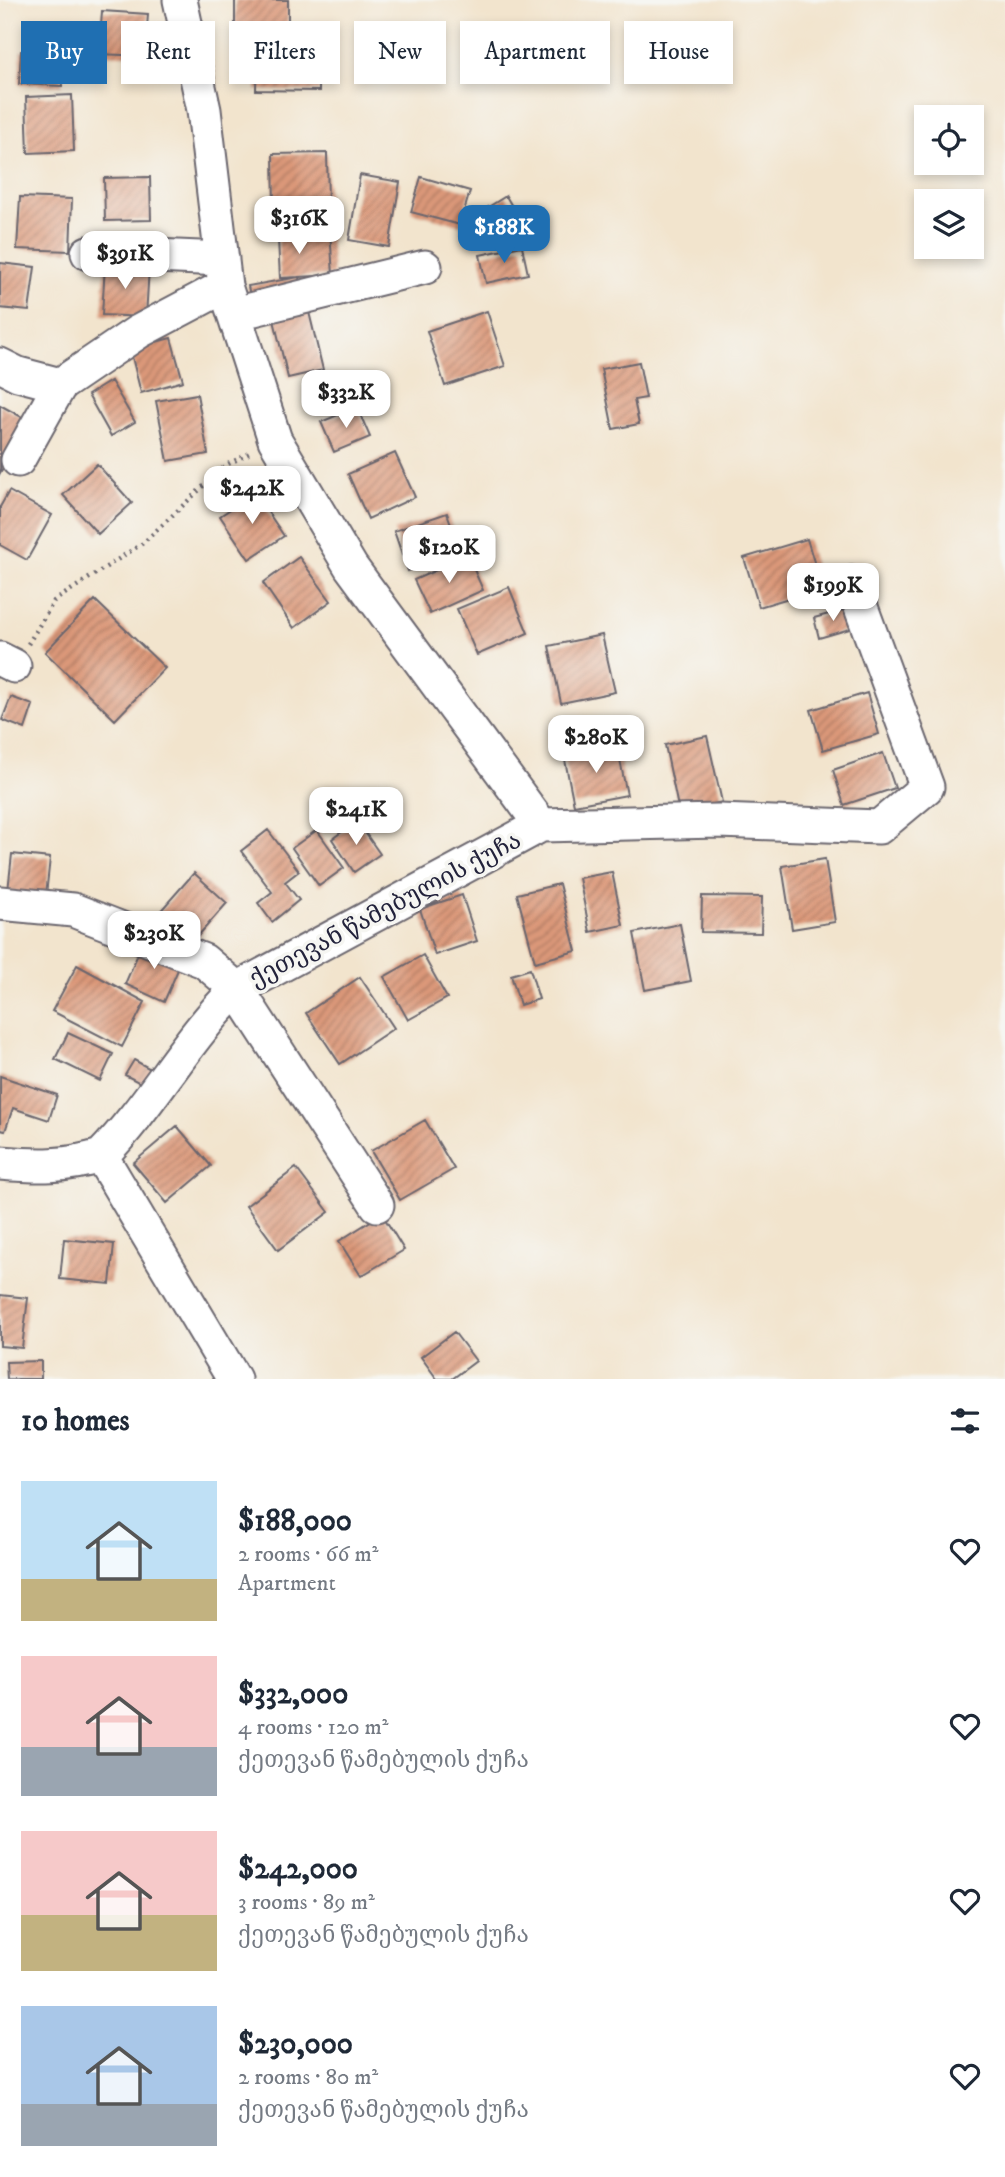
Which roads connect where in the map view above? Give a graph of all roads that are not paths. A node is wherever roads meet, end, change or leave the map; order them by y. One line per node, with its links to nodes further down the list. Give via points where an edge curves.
1 (180, 0): 4 (street, ქეთევან წამებულის ქუჩა, via 204,110)
2 (88, 253): 4 (street)
3 (425, 267): 4 (street)
4 (227, 287): 6 (street, via 138,332); 9 (street, ქეთევან წამებულის ქუჩა, via 275,440 351,567)
5 (0, 365): 6 (street)
6 (60, 385): 7 (street)
7 (18, 460)
8 (852, 583): 9 (street, via 927,787 879,827 719,821)
9 (541, 825): 11 (street, ქეთევან წამებულის ქუჩა)
10 (0, 903): 11 (street, via 73,910 204,961)
11 (237, 989): 12 (street, ქეთევან წამებულის ქუჩა, via 209,1017); 14 (street)
12 (102, 1156): 13 (street, via 71,1164); 15 (street)
13 (0, 1163)
14 (377, 1205)
15 (234, 1379)

